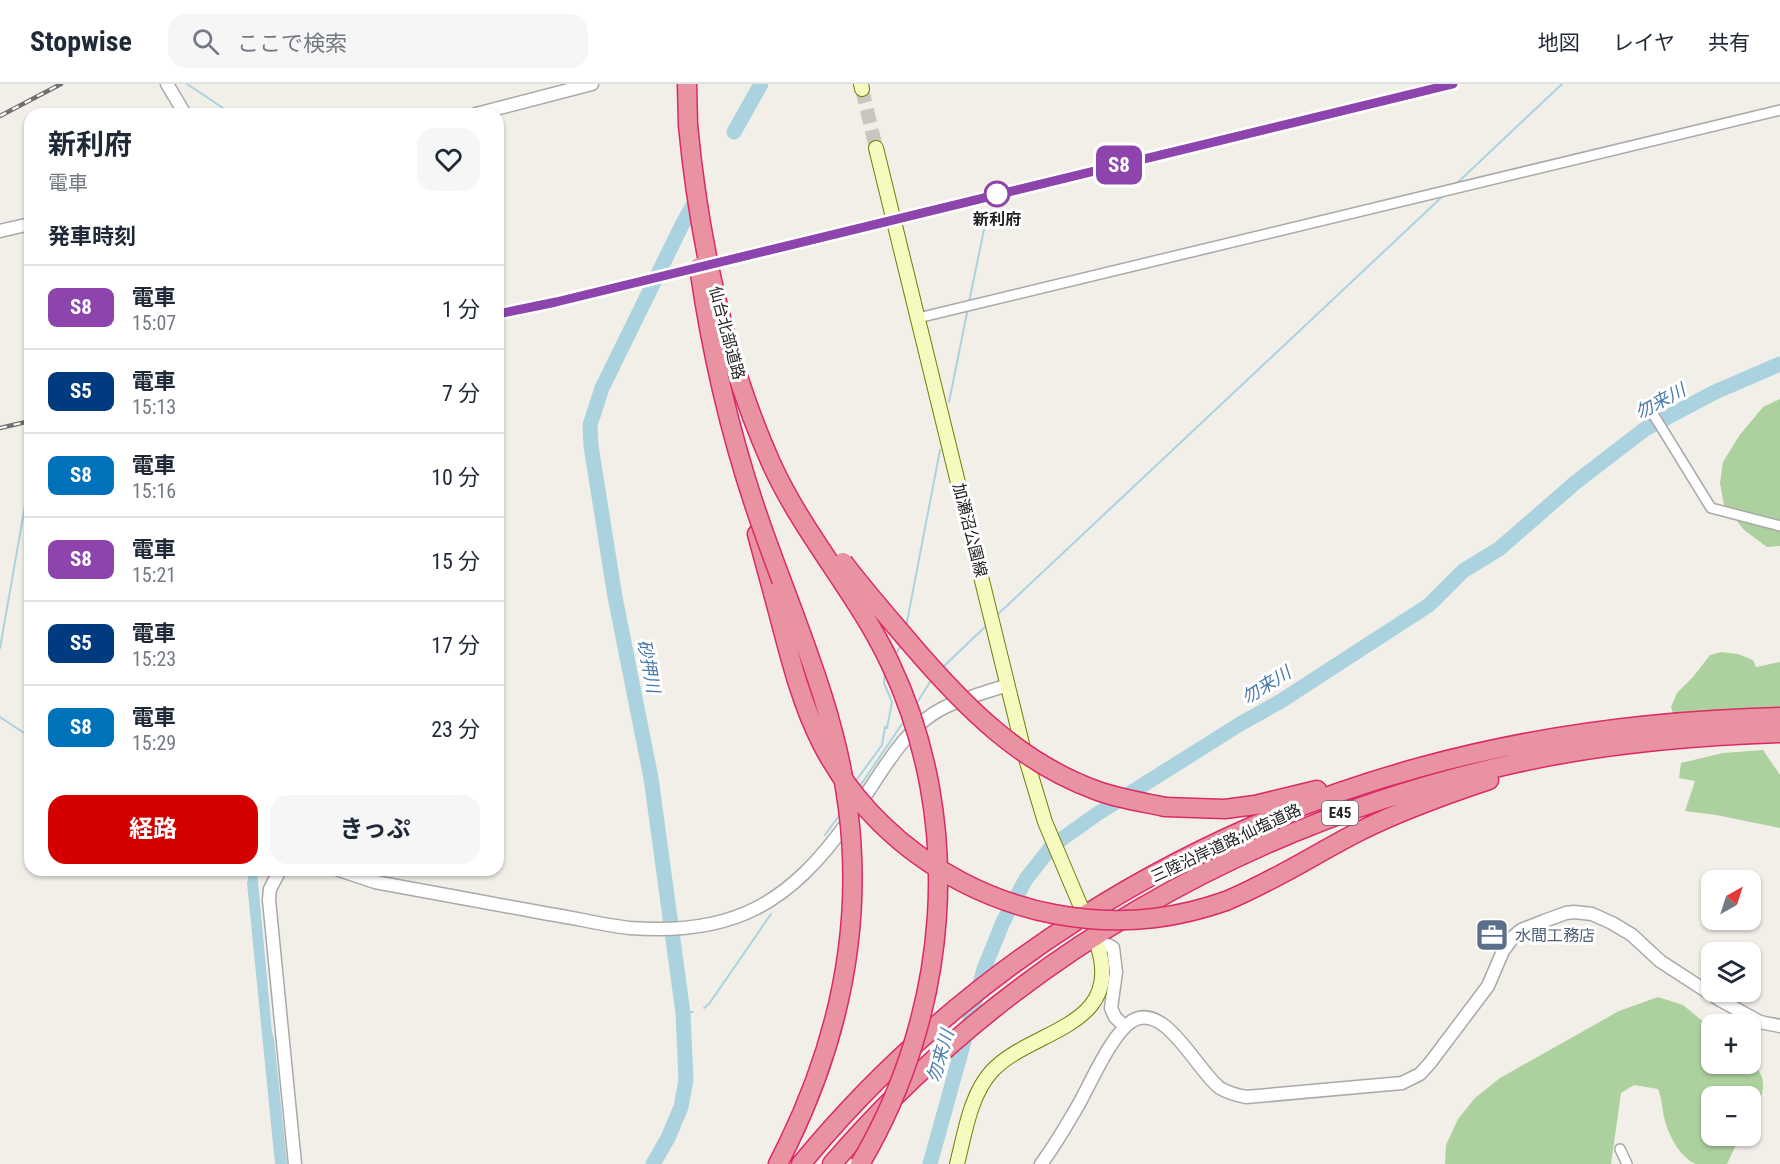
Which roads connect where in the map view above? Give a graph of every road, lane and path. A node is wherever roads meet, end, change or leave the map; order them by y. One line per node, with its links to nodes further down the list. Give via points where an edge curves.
1 (167, 84): 4 (street)
2 (592, 84): 5 (street)
3 (687, 84): 7 (highway, 仙台北部道路)
4 (181, 108)
5 (499, 108)
6 (1780, 110): 11 (street)
7 (688, 125): 12 (highway, 仙台北部道路, bridge, via 693,226); 14 (highway, 仙台北部道路, bridge, via 695,190 712,277 733,361)
8 (876, 148): 11 (main road, 加瀬沼公園線)
9 (24, 225): 10 (street)
10 (0, 231)
11 (918, 318): 16 (main road, 加瀬沼公園線)
12 (718, 375): 19 (highway, bridge, via 743,483 803,700 819,738 856,796 895,838 928,863 1005,902 1092,920 1178,914 1226,901 1356,833 1432,799); 31 (highway, bridge, via 747,484 828,714 843,774 852,846 852,921 840,1000 818,1077)
13 (1650, 409): 15 (street, via 1711,508)
14 (758, 433): 20 (highway, bridge, via 795,499 928,664 985,723 1038,762 1068,778 1099,791 1165,807 1225,809); 34 (highway, bridge, via 787,496 891,664 917,731 933,805 938,888 932,970 910,1056 893,1101)
15 (1780, 526)
16 (1008, 685): 22 (street, via 971,696 924,721 804,875 752,911 722,922 685,929 632,928); 23 (main road, 加瀬沼公園線, via 1049,831)
17 (1780, 717): 20 (highway, 三陸沿岸道路;仙塩道路 / E45, via 1572,736)
18 (1780, 732): 19 (highway, 三陸沿岸道路;仙塩道路 / E45)
19 (1616, 747): 24 (highway, 三陸沿岸道路;仙塩道路 / E45, via 1515,763 1452,778 1339,813 1266,844 1134,911)
20 (1420, 767): 32 (highway, 三陸沿岸道路;仙塩道路 / E45, bridge, via 1263,822 1118,895 1064,929 933,1028 868,1090)
21 (277, 876): 30 (street, via 269,900)
22 (359, 876)
23 (1081, 907)
24 (1094, 944): 28 (street, via 1113,948 1116,972 1111,1008); 33 (highway, 三陸沿岸道路;仙塩道路, bridge, via 1019,987 947,1046); 35 (main road, via 1101,961 1101,979 1093,1001 1073,1022 1017,1050 988,1075 973,1106)
25 (1701, 984): 28 (street, via 1660,961 1632,935 1612,923 1592,914 1574,912 1514,936 1488,986 1430,1064 1402,1083 1234,1095 1211,1080 1162,1023 1141,1017)
26 (1732, 1002): 27 (street, via 1760,1022)
27 (1780, 1026)
28 (1125, 1027): 36 (street)
29 (1620, 1149): 37 (street)
30 (295, 1164)
31 (778, 1164)
32 (801, 1164)
33 (832, 1164)
34 (860, 1164)
35 (957, 1164)
36 (1041, 1164)
37 (1627, 1164)

